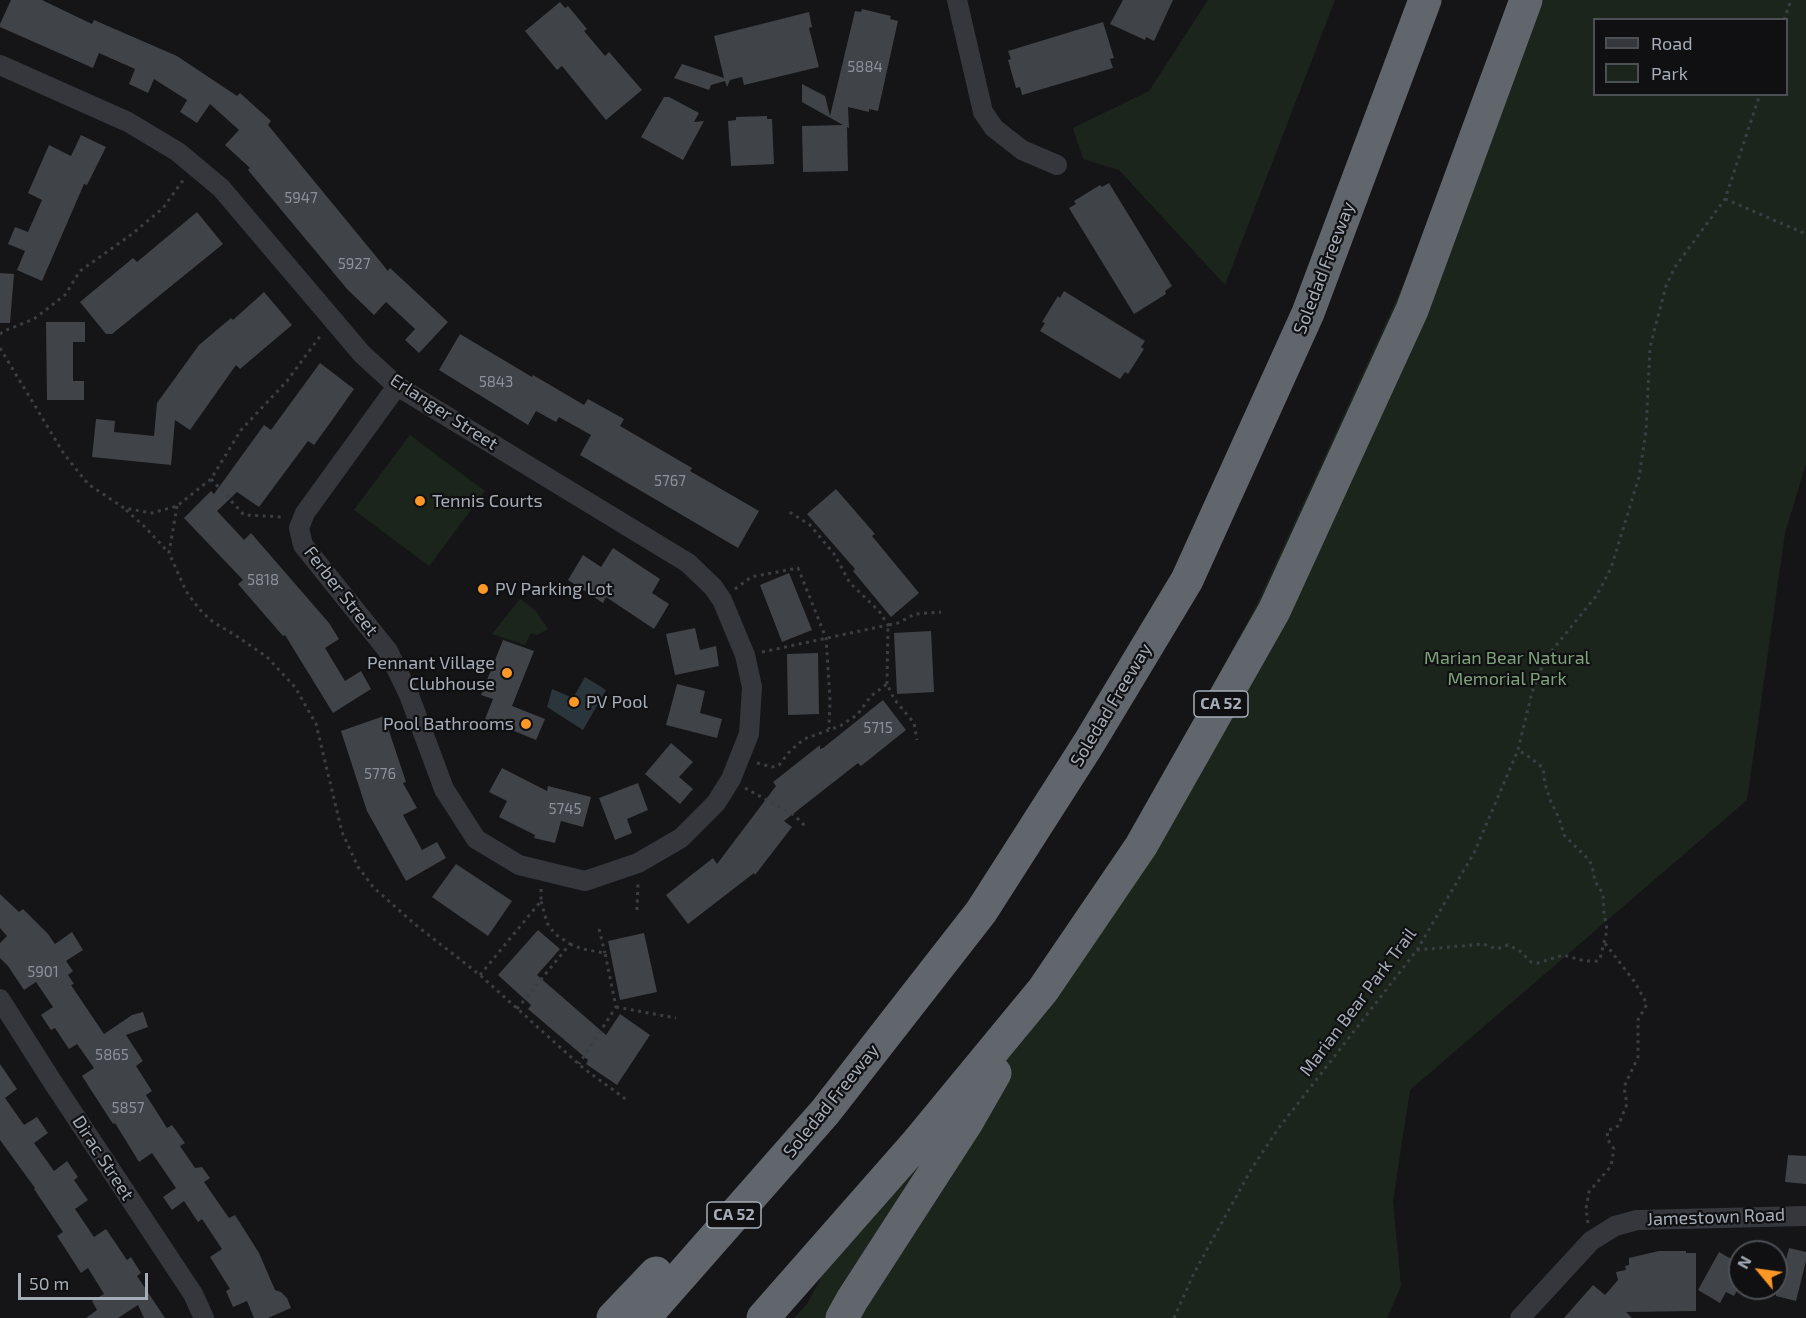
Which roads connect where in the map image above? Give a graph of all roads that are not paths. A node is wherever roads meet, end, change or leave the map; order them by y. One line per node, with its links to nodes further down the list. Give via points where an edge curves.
1 (957, 0): 5 (street, via 983,112 994,128 1022,150)
2 (1425, 0): 10 (highway, Soledad Freeway / CA 52, via 1308,313 1186,580 1089,743 981,912)
3 (1526, 0): 8 (highway, CA 52, via 1412,310 1274,611 1141,846)
4 (0, 65): 6 (street, Erlanger Street, via 128,122 195,165 221,189 362,354)
5 (1057, 165)
6 (397, 386): 7 (street, Erlanger Street, via 688,562 714,587 745,655 752,687 749,734); 7 (street, Ferber Street, via 299,528 303,545 388,651 444,789 476,839 519,866 585,880 638,863 681,838 716,803)
7 (741, 757)
8 (1043, 990): 15 (highway, CA 52, via 916,1144); 16 (highway, via 967,1122)
9 (0, 999): 12 (street, Dirac Street, via 193,1294)
10 (825, 1113): 13 (highway); 14 (highway, Soledad Freeway / CA 52)
11 (1806, 1215): 17 (street, Jamestown Road, via 1637,1220 1615,1226 1591,1241)
12 (204, 1318)
13 (613, 1318)
14 (644, 1318)
15 (763, 1318)
16 (842, 1318)
17 (1520, 1318)

